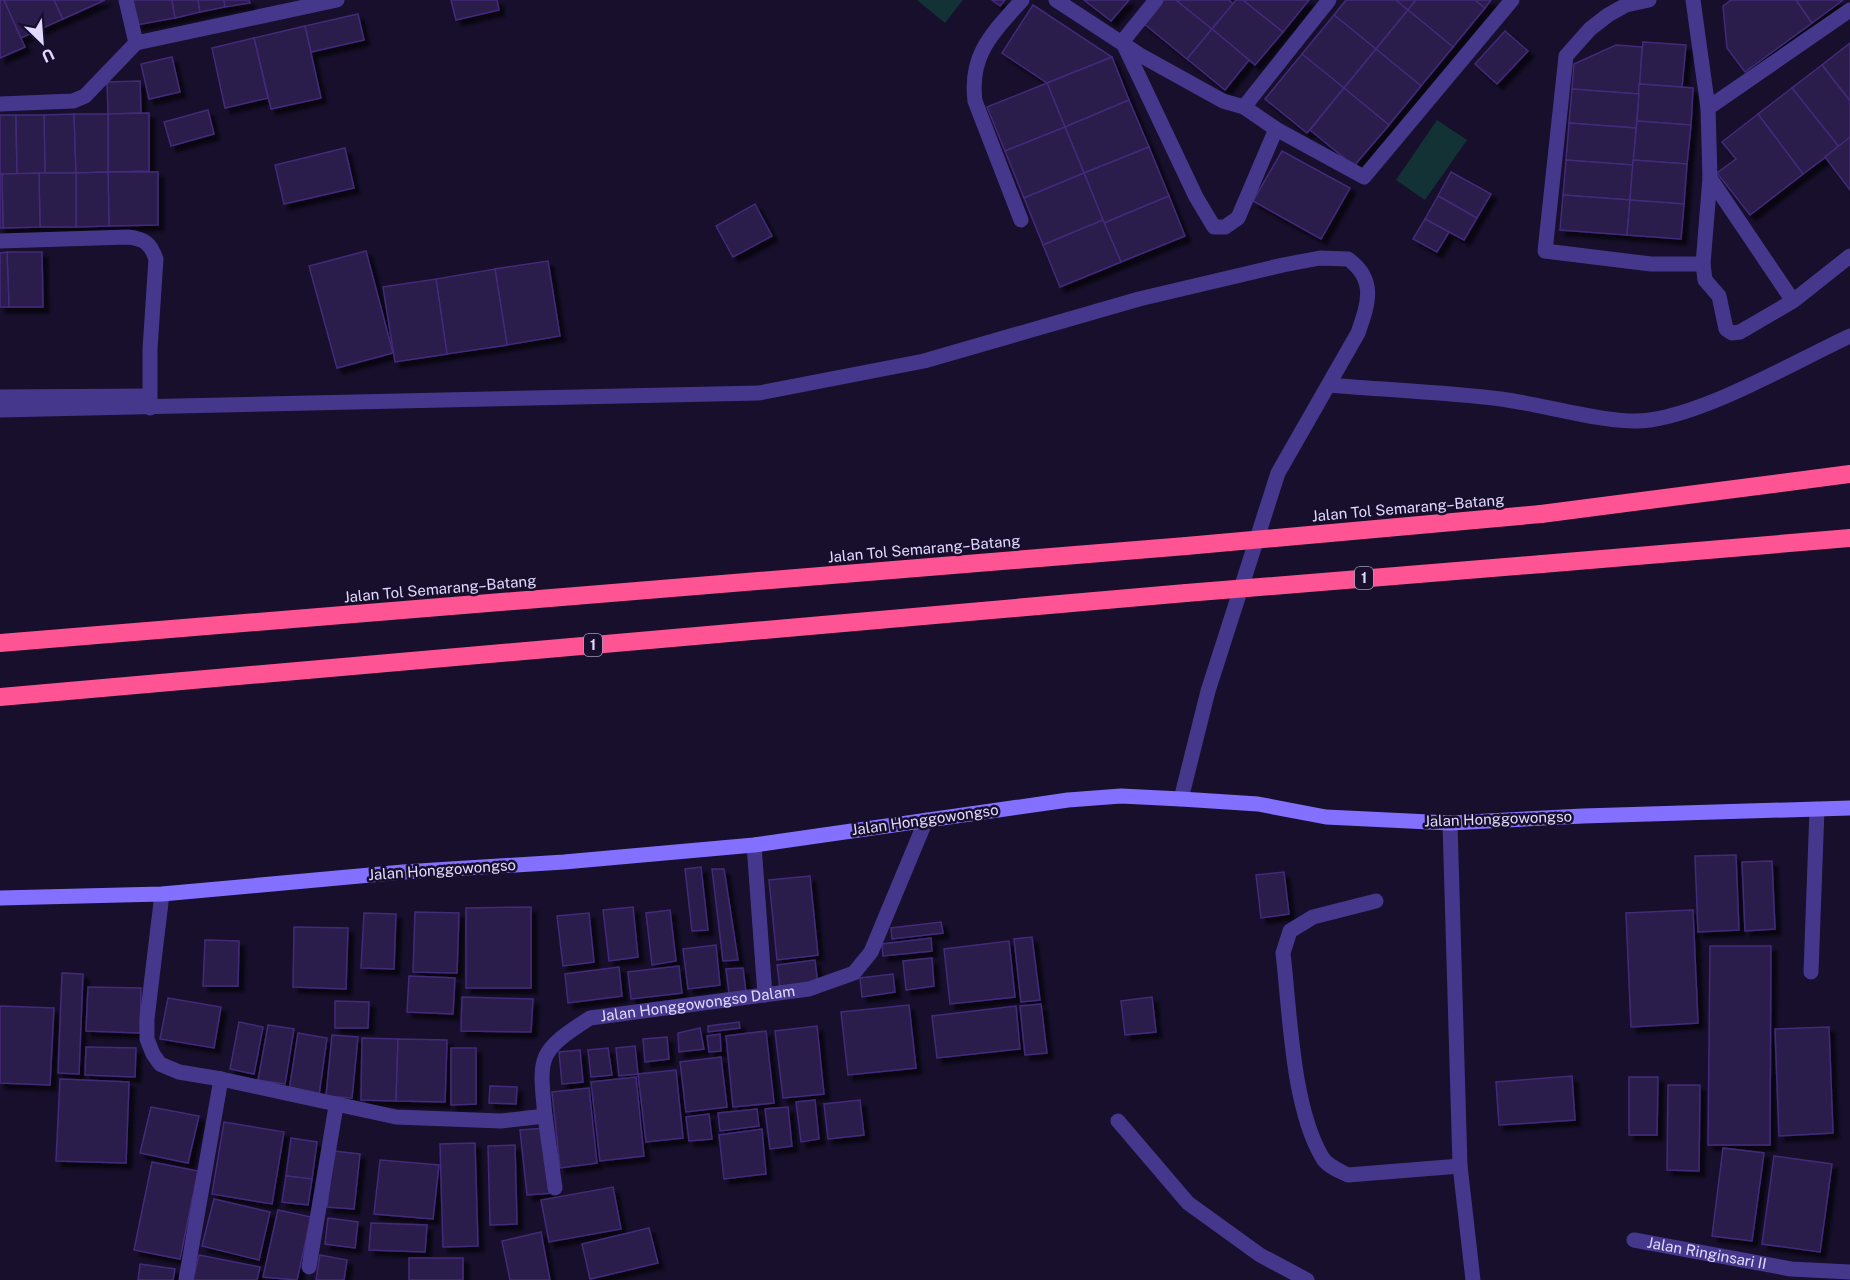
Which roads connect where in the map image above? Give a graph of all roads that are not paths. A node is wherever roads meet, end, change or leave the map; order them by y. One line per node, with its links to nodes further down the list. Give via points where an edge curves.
1 (126, 0): 12 (street)
2 (337, 0): 12 (street)
3 (1022, 0): 18 (street, via 984,45 973,89)
4 (1056, 0): 11 (street)
5 (1156, 0): 11 (street)
6 (1329, 0): 14 (street)
7 (1512, 0): 16 (street, via 1364,177)
8 (1649, 0): 21 (street, via 1626,5 1608,15 1566,56 1545,251 1651,264)
9 (1693, 0): 15 (street)
10 (1850, 10): 15 (street)
11 (1122, 42): 14 (street, via 1223,101); 16 (street, via 1214,227 1225,227 1238,218)
12 (136, 43): 13 (street, via 85,96 73,101)
13 (0, 104)
14 (1244, 107): 16 (street)
15 (1708, 108): 17 (street)
16 (1276, 129)
17 (1710, 178): 21 (street); 22 (street)
18 (1021, 220)
19 (0, 241): 26 (street, via 128,237 143,238 151,245 156,259)
20 (1850, 256): 22 (street)
21 (1703, 264): 22 (street, via 1705,280 1719,296 1722,320 1732,333 1750,327)
22 (1793, 301)
23 (1850, 336): 24 (street, via 1715,400 1647,421 1501,399)
24 (1329, 385): 26 (street, via 1358,333 1369,285 1348,259 1320,258 1139,299 924,361 759,393); 32 (street, via 1278,473 1208,691)
25 (0, 397): 26 (street)
26 (150, 402): 27 (street)
27 (0, 410)
28 (1850, 474): 30 (highway, Jalan Tol Semarang–Batang, bridge, via 1540,514)
29 (1850, 538): 31 (highway, 1, bridge)
30 (0, 643)
31 (0, 698)
32 (1181, 799): 35 (street, Jalan Honggowongso, via 1120,796 1068,800); 36 (street, Jalan Honggowongso, via 1258,804 1326,817)
33 (1850, 808): 34 (street, Jalan Honggowongso)
34 (1817, 809): 36 (street, Jalan Honggowongso); 41 (street)
35 (926, 820): 37 (street, Jalan Honggowongso); 42 (street, Jalan Honggowongso Dalam, via 872,952 854,974 818,987)
36 (1450, 823): 47 (street)
37 (754, 845): 38 (street, Jalan Honggowongso); 42 (street)
38 (162, 894): 39 (street, Jalan Honggowongso); 43 (street, via 147,1039 160,1064 179,1072)
39 (0, 898)
40 (1376, 901): 47 (street, via 1313,917 1290,931 1283,953 1302,1112 1322,1158 1348,1175)
41 (1811, 972)
42 (765, 995): 45 (street, Jalan Honggowongso Dalam, via 590,1018 545,1053 541,1077)
43 (221, 1079): 44 (street); 53 (street)
44 (336, 1106): 45 (street, via 396,1117 501,1120); 50 (street)
45 (544, 1116): 48 (street)
46 (1118, 1121): 54 (street, via 1188,1203 1260,1255)
47 (1460, 1166): 55 (street)
48 (555, 1188)
49 (1634, 1240): 52 (street, Jalan Ringinsari II)
50 (309, 1268)
51 (1850, 1272): 52 (street, Jalan Ringinsari II)
52 (1791, 1274)
53 (186, 1280)
54 (1307, 1280)
55 (1473, 1280)

